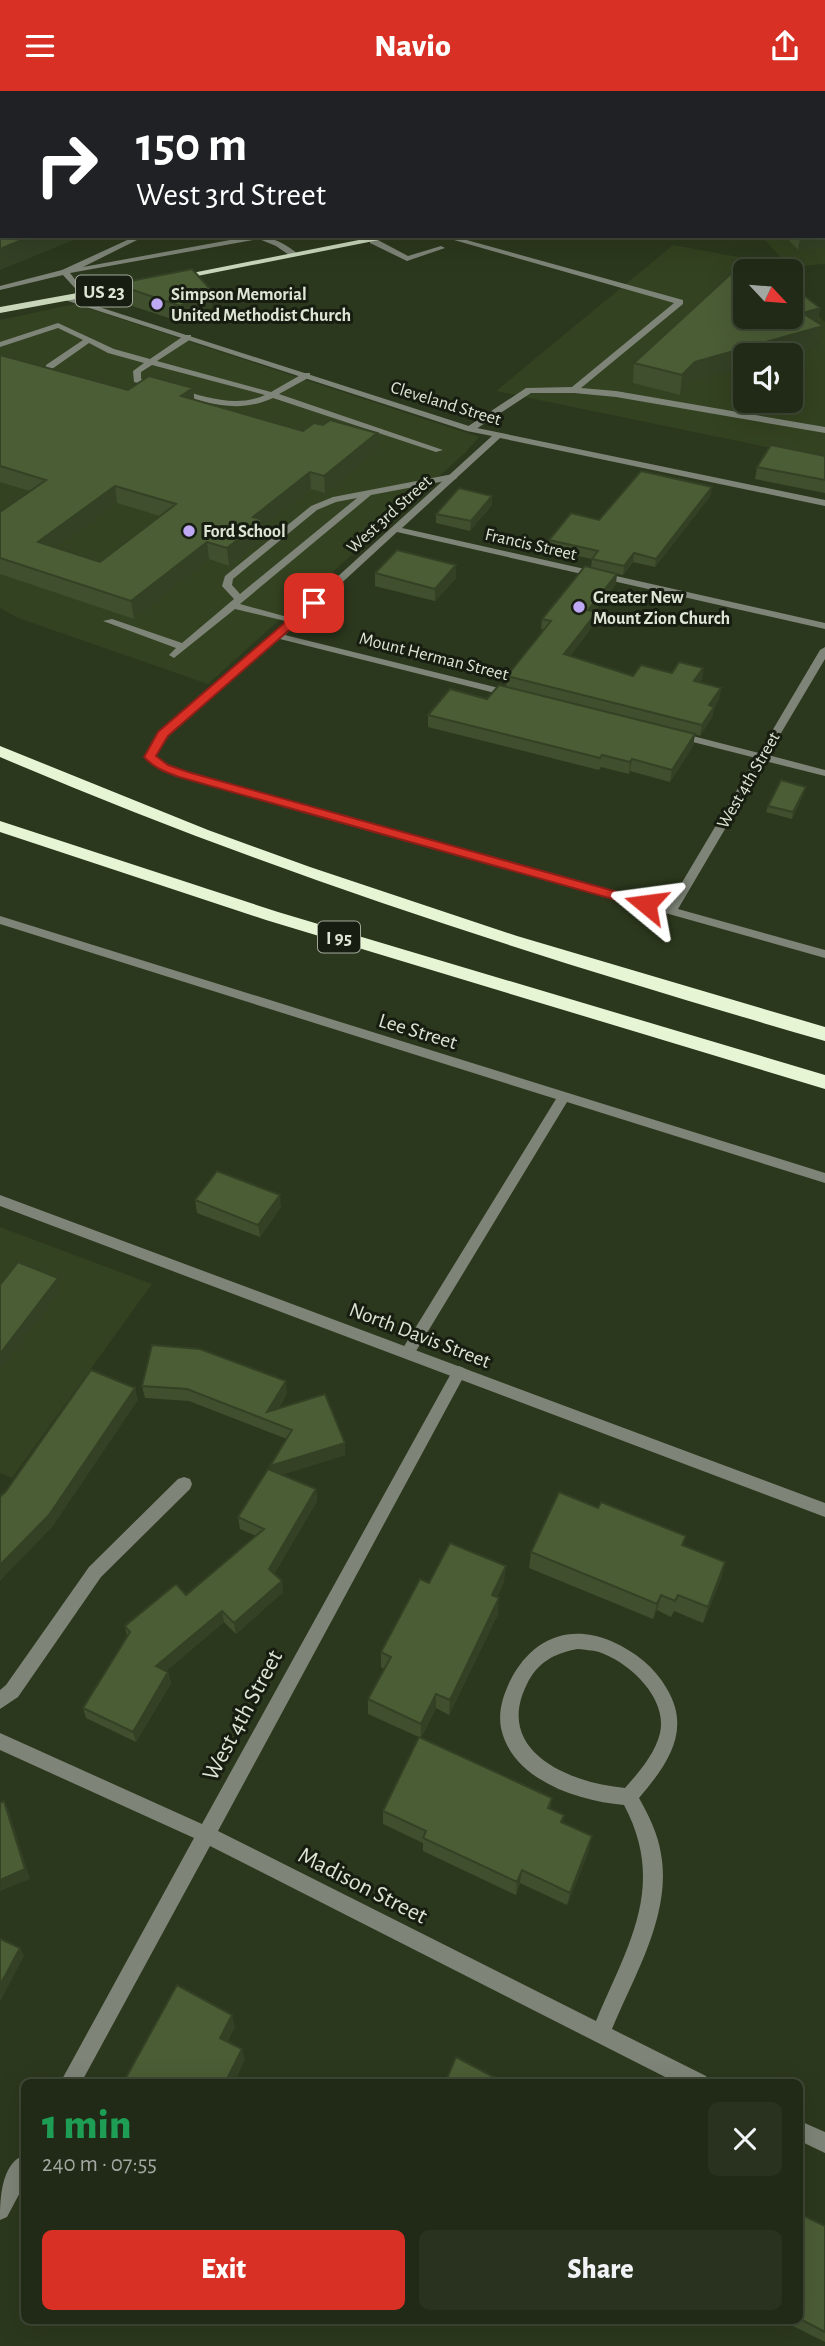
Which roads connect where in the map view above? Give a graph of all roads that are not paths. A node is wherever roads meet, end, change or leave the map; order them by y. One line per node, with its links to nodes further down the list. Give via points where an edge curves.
1 (138, 238): 9 (street)
2 (252, 238): 9 (street)
3 (261, 238): 8 (street)
4 (386, 238): 6 (main road, US 23)
5 (450, 238): 22 (street, via 680,302)
6 (373, 241): 7 (street, via 407,259); 8 (main road, US 23)
7 (441, 248)
8 (295, 255): 10 (main road, US 23)
9 (65, 272): 12 (street); 13 (street)
10 (158, 281)
11 (145, 283): 13 (main road, US 23)
12 (0, 288)
13 (83, 295): 14 (main road, US 23)
14 (68, 298): 15 (main road, US 23); 16 (street, Cleveland Street)
15 (0, 310)
16 (188, 337): 19 (street); 21 (street, Cleveland Street)
17 (89, 340): 18 (street, via 58,325); 19 (street); 20 (street)
18 (0, 345)
19 (150, 361): 23 (street); 23 (street, via 136,371 141,382 234,407 253,406)
20 (49, 367)
21 (307, 375): 23 (street); 24 (street, Cleveland Street)
22 (574, 390): 24 (street, via 529,390); 25 (street)
23 (274, 395): 27 (street)
24 (470, 429): 26 (street, Cleveland Street)
25 (825, 430)
26 (497, 436): 28 (street, West 3rd Street); 30 (street, Cleveland Street)
27 (439, 450)
28 (453, 477): 29 (street); 31 (street, West 3rd Street)
29 (368, 493): 32 (street); 32 (street, via 314,508 228,578 227,586)
30 (825, 503)
31 (394, 530): 34 (street, West 3rd Street); 35 (street, Francis Street)
32 (237, 602): 34 (street); 37 (street)
33 (108, 621): 37 (street)
34 (294, 622): 36 (street, West 3rd Street)
35 (825, 627)
36 (278, 636): 40 (street, Mount Herman Street); 46 (street, West 3rd Street, via 163,734 150,757 183,774)
37 (183, 647): 39 (street)
38 (825, 650): 43 (street, West 4th Street)
39 (174, 655)
40 (520, 696)
41 (667, 733): 43 (street)
42 (0, 751): 49 (highway, I 95, via 197,833 368,895 540,951)
43 (762, 756): 44 (street); 46 (street, West 4th Street)
44 (825, 773)
45 (0, 826): 50 (highway, I 95, via 284,920)
46 (671, 911): 48 (street)
47 (0, 919): 51 (street, Lee Street)
48 (825, 954)
49 (825, 1034)
50 (825, 1082)
51 (564, 1097): 52 (street, Lee Street); 54 (street)
52 (825, 1178)
53 (0, 1200): 54 (street, North Davis Street)
54 (408, 1352): 55 (street, North Davis Street)
55 (459, 1372): 57 (street, North Davis Street); 61 (street, West 4th Street)
56 (184, 1484): 58 (street, via 95,1572 12,1691)
57 (825, 1510)
58 (0, 1701)
59 (0, 1741): 61 (street, Madison Street)
60 (629, 1797): 60 (street, via 661,1752 670,1722 663,1695 644,1671 601,1642 577,1640 553,1646 531,1661 518,1679 510,1703 511,1738 531,1763 565,1783 599,1795); 62 (street, via 653,1861 652,1895)
61 (207, 1835): 62 (street, Madison Street); 63 (street, West 4th Street)
62 (600, 2035): 64 (street, Madison Street)
63 (72, 2079)
64 (691, 2079)
65 (803, 2132): 66 (street)
66 (825, 2143)
67 (21, 2171): 68 (street)
68 (0, 2210)

